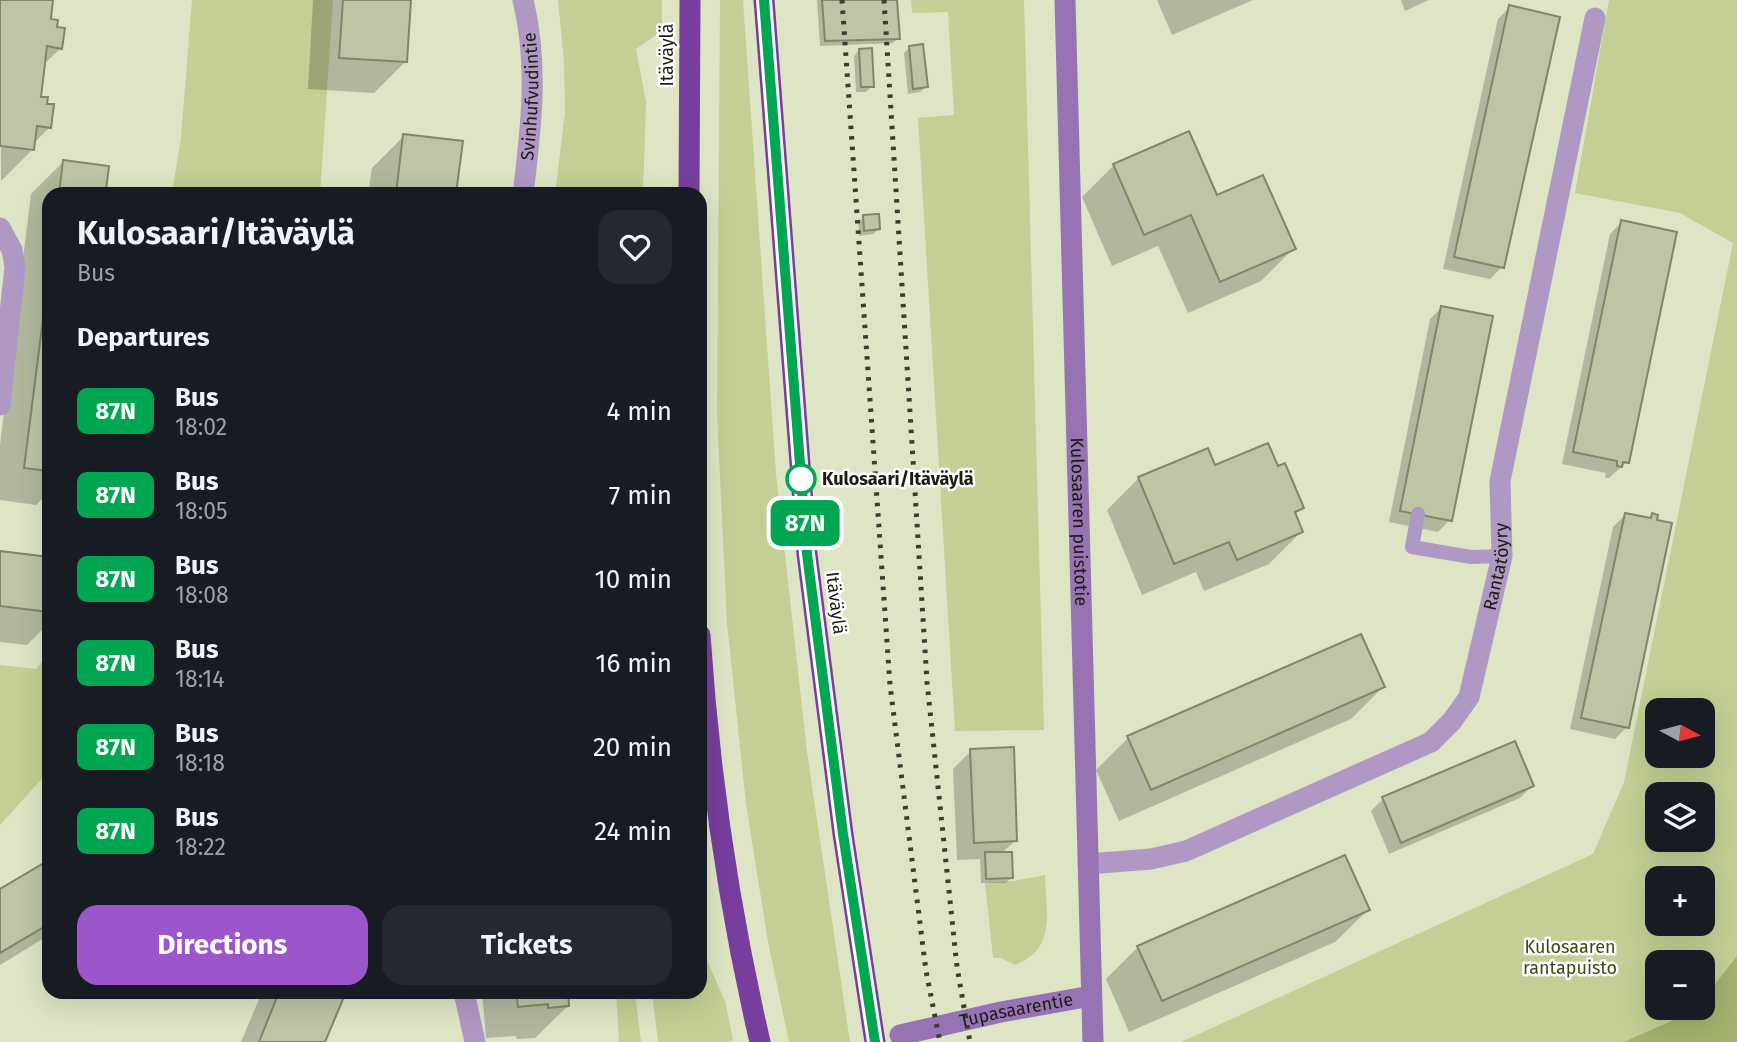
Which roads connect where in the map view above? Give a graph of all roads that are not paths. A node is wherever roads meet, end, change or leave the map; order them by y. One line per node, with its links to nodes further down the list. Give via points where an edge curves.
1 (523, 0): 6 (street, Svinhufvudintie, via 530,26 533,83)
2 (690, 0): 7 (highway, Itäväylä)
3 (764, 0): 19 (highway, Itäväylä, via 807,554)
4 (1065, 0): 13 (street, Kulosaaren puistotie)
5 (1595, 18): 11 (street, Rantatöyry, via 1500,481)
6 (524, 187)
7 (689, 187)
8 (0, 228): 9 (street, via 15,267)
9 (0, 405)
10 (1418, 514): 11 (lane, via 1412,547 1471,557)
11 (1502, 556): 13 (street, Rantatöyry, via 1469,697 1431,742 1186,851 1140,861)
12 (707, 716): 18 (highway, via 724,858)
13 (1088, 864): 14 (street, Kulosaaren puistotie)
14 (1091, 996): 16 (street, Tupasaarentie); 20 (street, Kulosaaren puistotie)
15 (466, 999): 17 (street)
16 (900, 1035)
17 (475, 1042)
18 (760, 1042)
19 (875, 1042)
20 (1093, 1042)

